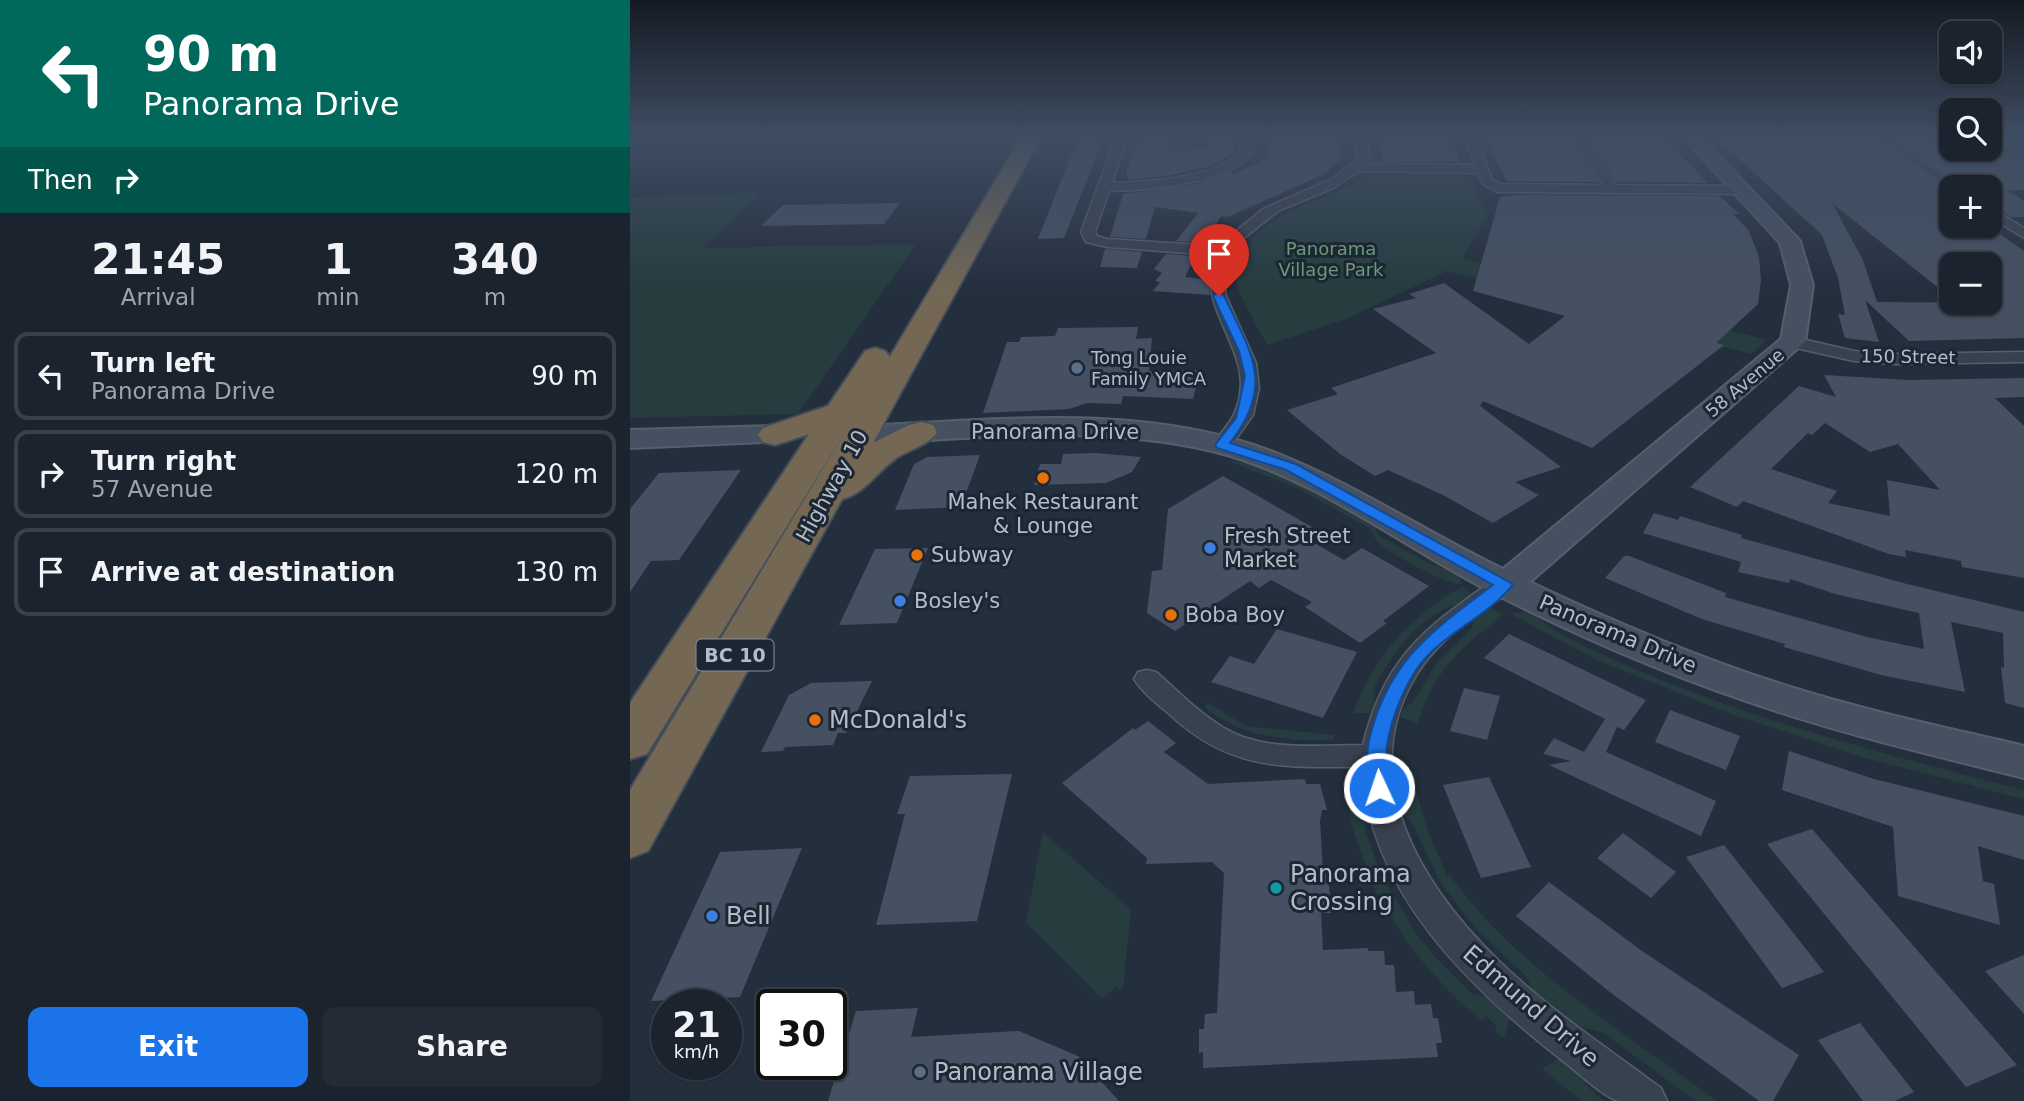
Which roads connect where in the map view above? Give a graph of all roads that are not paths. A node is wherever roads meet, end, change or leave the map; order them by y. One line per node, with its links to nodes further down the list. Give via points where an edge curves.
1 (983, 186): 18 (highway, Highway 10 / BC 10)
2 (1003, 186): 16 (highway, Highway 10 / BC 10)
3 (1146, 186): 8 (street)
4 (1326, 186): 13 (street, via 1258,217)
5 (1495, 186): 10 (street)
6 (1610, 186): 10 (street)
7 (1739, 186): 9 (street, 58 Avenue)
8 (1104, 187): 13 (street, via 1088,232 1091,239)
9 (1742, 190): 10 (street); 14 (street, 58 Avenue, via 1790,241 1799,266 1802,285)
10 (1613, 191)
11 (2002, 219): 12 (street)
12 (2024, 234)
13 (1221, 251): 21 (street, via 1216,274 1219,296 1245,351 1251,376 1243,418)
14 (1793, 342): 15 (street, 150 Street, via 1854,356 1893,359); 23 (street, 58 Avenue)
15 (2024, 357)
16 (878, 403): 17 (highway, via 892,417); 18 (highway, Highway 10 / BC 10)
17 (921, 432): 18 (street, Panorama Drive); 21 (street, Panorama Drive, via 1109,428); 22 (highway, via 874,459)
18 (836, 433): 19 (highway); 19 (highway); 22 (highway, Highway 10 / BC 10); 25 (highway, Highway 10 / BC 10)
19 (775, 435): 20 (street)
20 (630, 439)
21 (1222, 445): 23 (street, Panorama Drive, via 1291,467)
22 (824, 504): 28 (highway, Highway 10 / BC 10)
23 (1505, 584): 26 (street, Edmund Drive, via 1434,639 1408,667 1387,712); 27 (street, Panorama Drive, via 1650,650 1753,690)
24 (1147, 680): 26 (street, via 1219,739 1239,747)
25 (630, 741)
26 (1376, 756): 29 (street, Edmund Drive, via 1391,837 1432,912 1526,1007)
27 (2024, 762)
28 (630, 836)
29 (1647, 1101)

